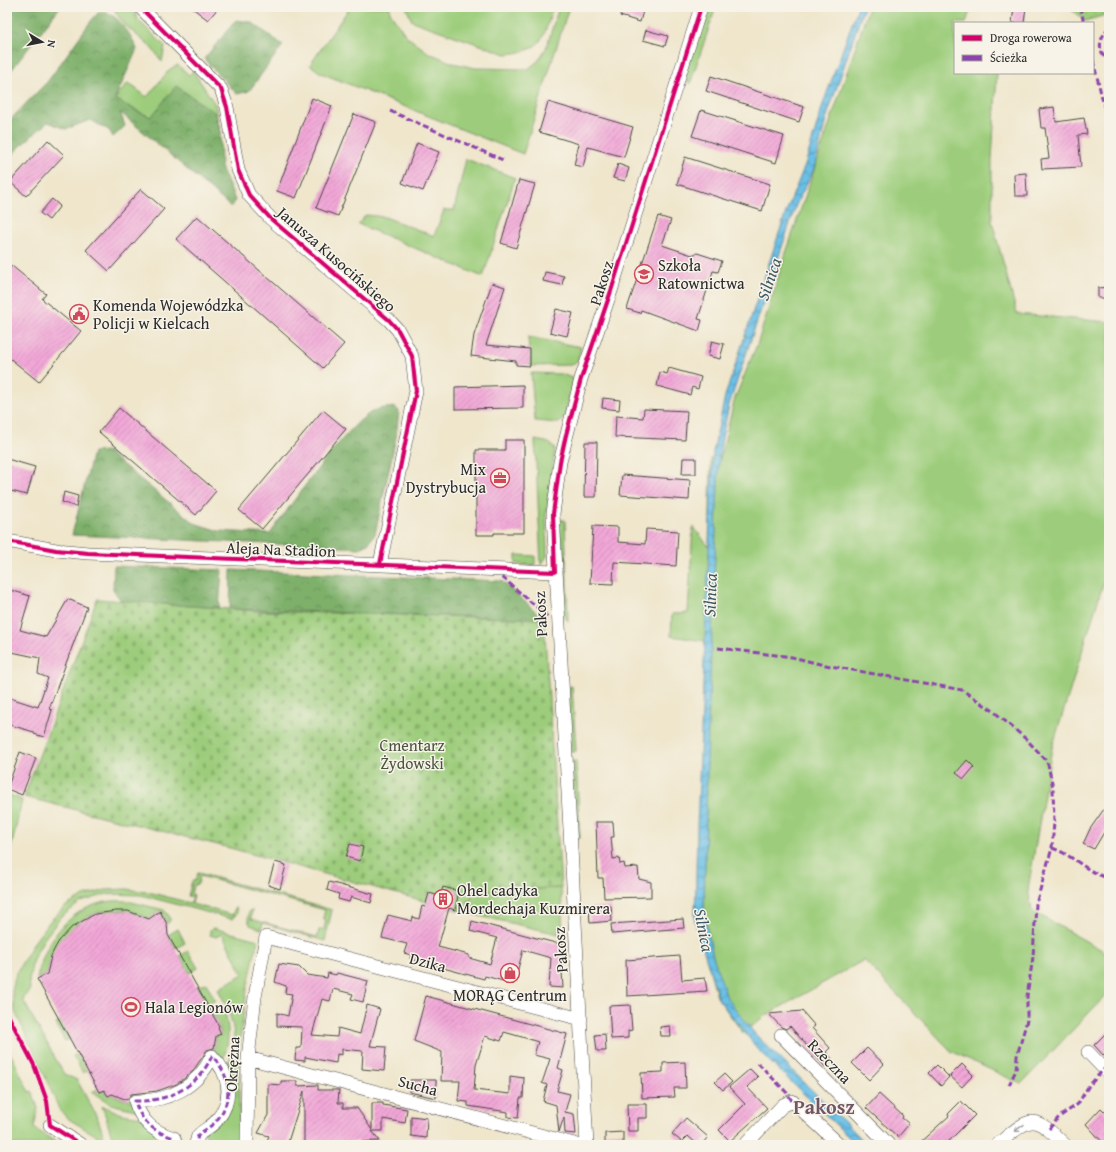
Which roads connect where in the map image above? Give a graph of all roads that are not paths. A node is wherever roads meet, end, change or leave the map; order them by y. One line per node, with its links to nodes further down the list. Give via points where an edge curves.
1 (140, 7): 4 (street, Janusza Kusocińskiego, via 221,89 227,107 238,170 249,195 270,219 389,320 398,330 412,356 416,391)
2 (701, 7): 5 (street, Pakosz, via 585,368 566,435 553,514)
3 (7, 541): 4 (street, Aleja Na Stadion, via 69,552)
4 (380, 564): 5 (street, Aleja Na Stadion)
5 (555, 572): 7 (street, Pakosz)
6 (266, 937): 7 (street, Dzika); 10 (street, Okrężna, via 255,997)
7 (581, 1019): 18 (street, Pakosz)
8 (782, 1035): 21 (street, Rzeczna)
9 (1088, 1052): 11 (street)
10 (248, 1058): 16 (street, Okrężna); 17 (street, Sucha)
11 (1109, 1074)
12 (50, 1125): 13 (street)
13 (81, 1145)
14 (176, 1145): 15 (street, via 174,1138 157,1132 147,1124 135,1101 159,1100 180,1092 200,1076 212,1056 225,1074 227,1100 219,1118 198,1136)
15 (196, 1145)
16 (248, 1145)
17 (578, 1145)
18 (587, 1145)
19 (745, 1145): 20 (street, via 782,1105 792,1101)
20 (840, 1145)
21 (889, 1145)
22 (997, 1145): 23 (street, one-way to 22, via 1045,1126 1035,1122 1024,1124)
23 (1065, 1145)

